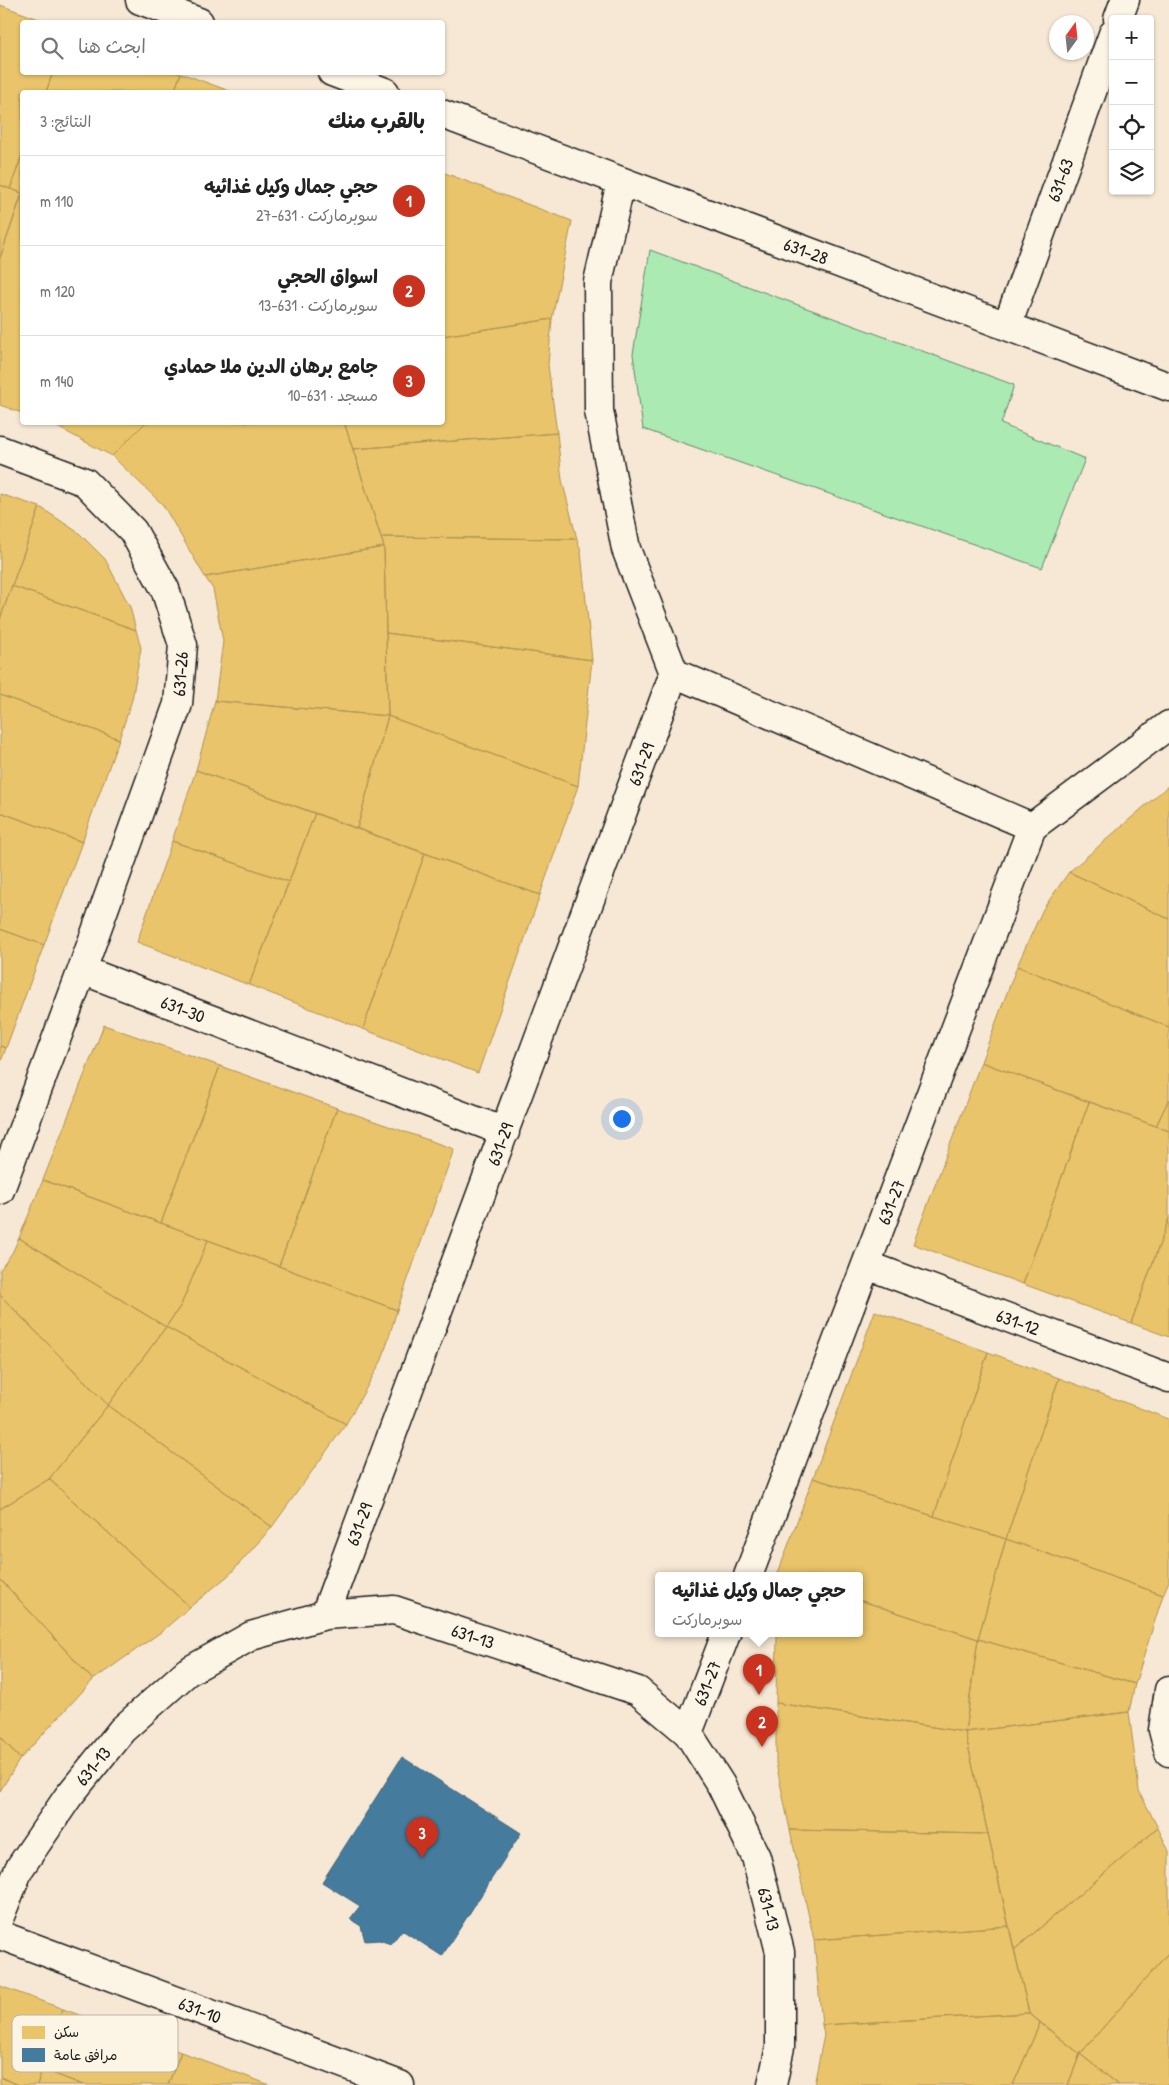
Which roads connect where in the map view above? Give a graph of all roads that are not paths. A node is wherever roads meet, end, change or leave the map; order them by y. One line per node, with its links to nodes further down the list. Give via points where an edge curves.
1 (140, 0): 4 (street)
2 (1125, 0): 3 (street)
3 (1119, 15)
4 (194, 20)
5 (1109, 45): 10 (street, 631-63)
6 (340, 75): 7 (street)
7 (379, 90)
8 (445, 115): 9 (street, 631-28)
9 (621, 182): 10 (street, 631-28); 13 (street, via 598,282 599,411 626,549)
10 (1008, 326): 11 (street, 631-28)
11 (1169, 387)
12 (0, 450): 16 (street, 631-26, via 86,482 133,531 165,589 182,645 178,704)
13 (674, 673): 15 (street); 17 (street, 631-29)
14 (1169, 726): 15 (street)
15 (1032, 827): 19 (street, 631-27)
16 (82, 970): 17 (street, 631-30); 18 (street)
17 (504, 1132): 22 (street, 631-29)
18 (0, 1190)
19 (867, 1266): 20 (street, 631-12); 21 (street, 631-27)
20 (1169, 1378)
21 (750, 1572)
22 (325, 1615): 25 (street, 631-13, via 394,1610 638,1691); 27 (street, 631-13, via 251,1636 187,1672 122,1730 68,1797 19,1870)
23 (725, 1637): 25 (street, 631-27)
24 (1169, 1690): 26 (street, via 1163,1730)
25 (688, 1733): 30 (street, 631-13, via 721,1785 756,1857 780,1952 780,2047)
26 (1169, 1752)
27 (0, 1916)
28 (0, 1935): 29 (street, 631-10)
29 (400, 2085)
30 (772, 2085)

